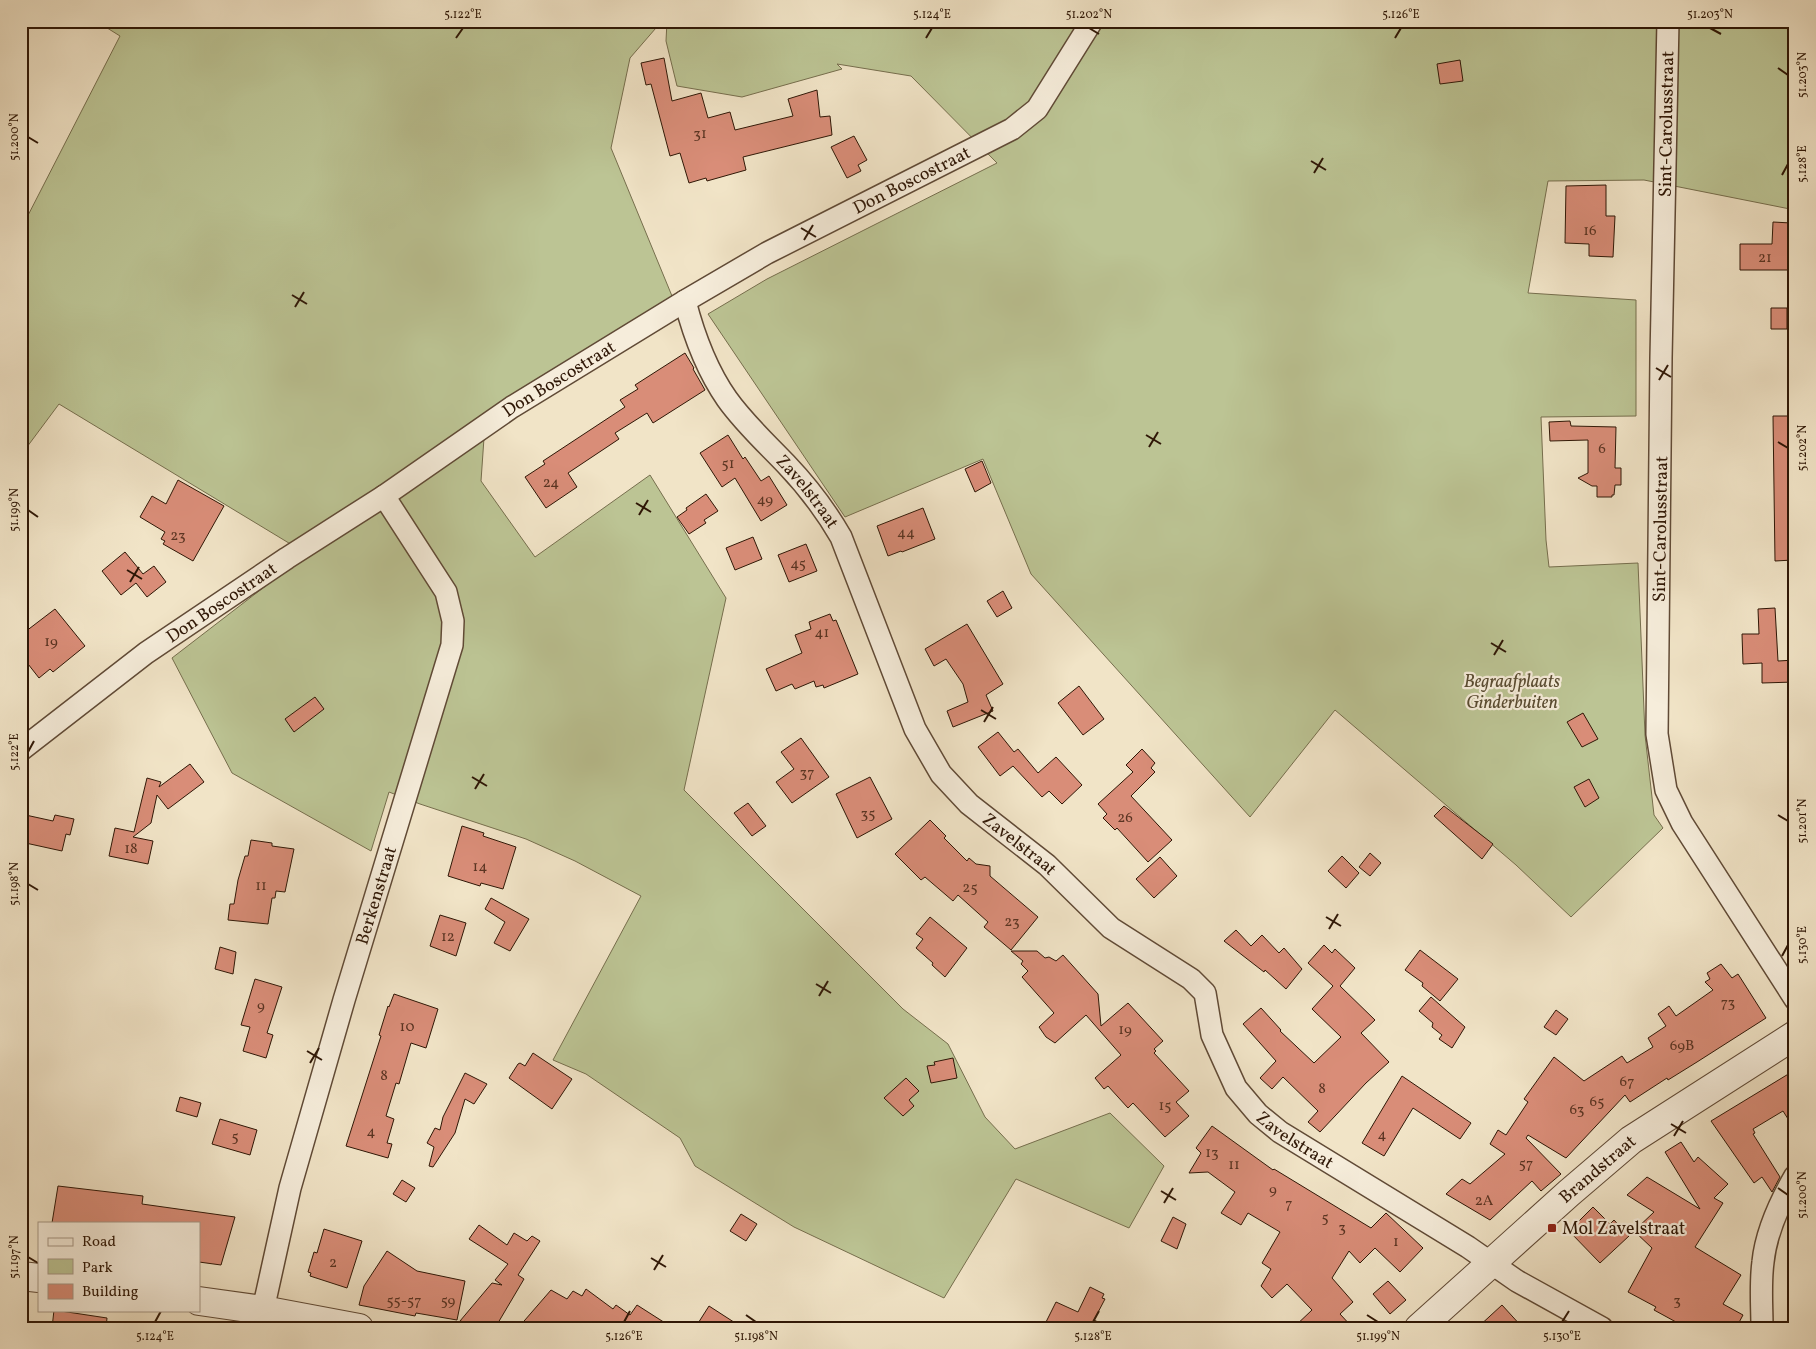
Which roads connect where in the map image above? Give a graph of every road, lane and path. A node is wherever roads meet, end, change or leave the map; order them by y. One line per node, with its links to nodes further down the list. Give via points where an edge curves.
1 (1092, 21): 3 (street, Don Boscostraat, via 1037,109 1012,129 767,253)
2 (1668, 21): 6 (street, Sint-Carolusstraat, via 1657,734 1666,790 1682,823)
3 (685, 301): 4 (street, Don Boscostraat, via 512,407); 9 (street, Zavelstraat, via 696,339 726,398 832,520 915,729 941,774 968,804 1047,864 1111,928 1191,979 1205,993 1212,1035 1236,1088 1258,1114 1280,1132)
4 (384, 496): 5 (street, Don Boscostraat, via 146,652); 13 (street, Berkenstraat, via 446,592 453,621 452,645 293,1178)
5 (21, 750)
6 (1795, 999)
7 (1795, 1035): 9 (street, Brandstraat, via 1631,1140)
8 (1795, 1176): 17 (street, via 1782,1198 1763,1262)
9 (1490, 1263): 15 (street, Brandstraat); 16 (street, Zavelstraat, via 1516,1281)
10 (21, 1276): 11 (street)
11 (38, 1278)
12 (200, 1301): 13 (street)
13 (264, 1310): 14 (street)
14 (359, 1328)
15 (1419, 1328)
16 (1602, 1328)
17 (1762, 1328)

